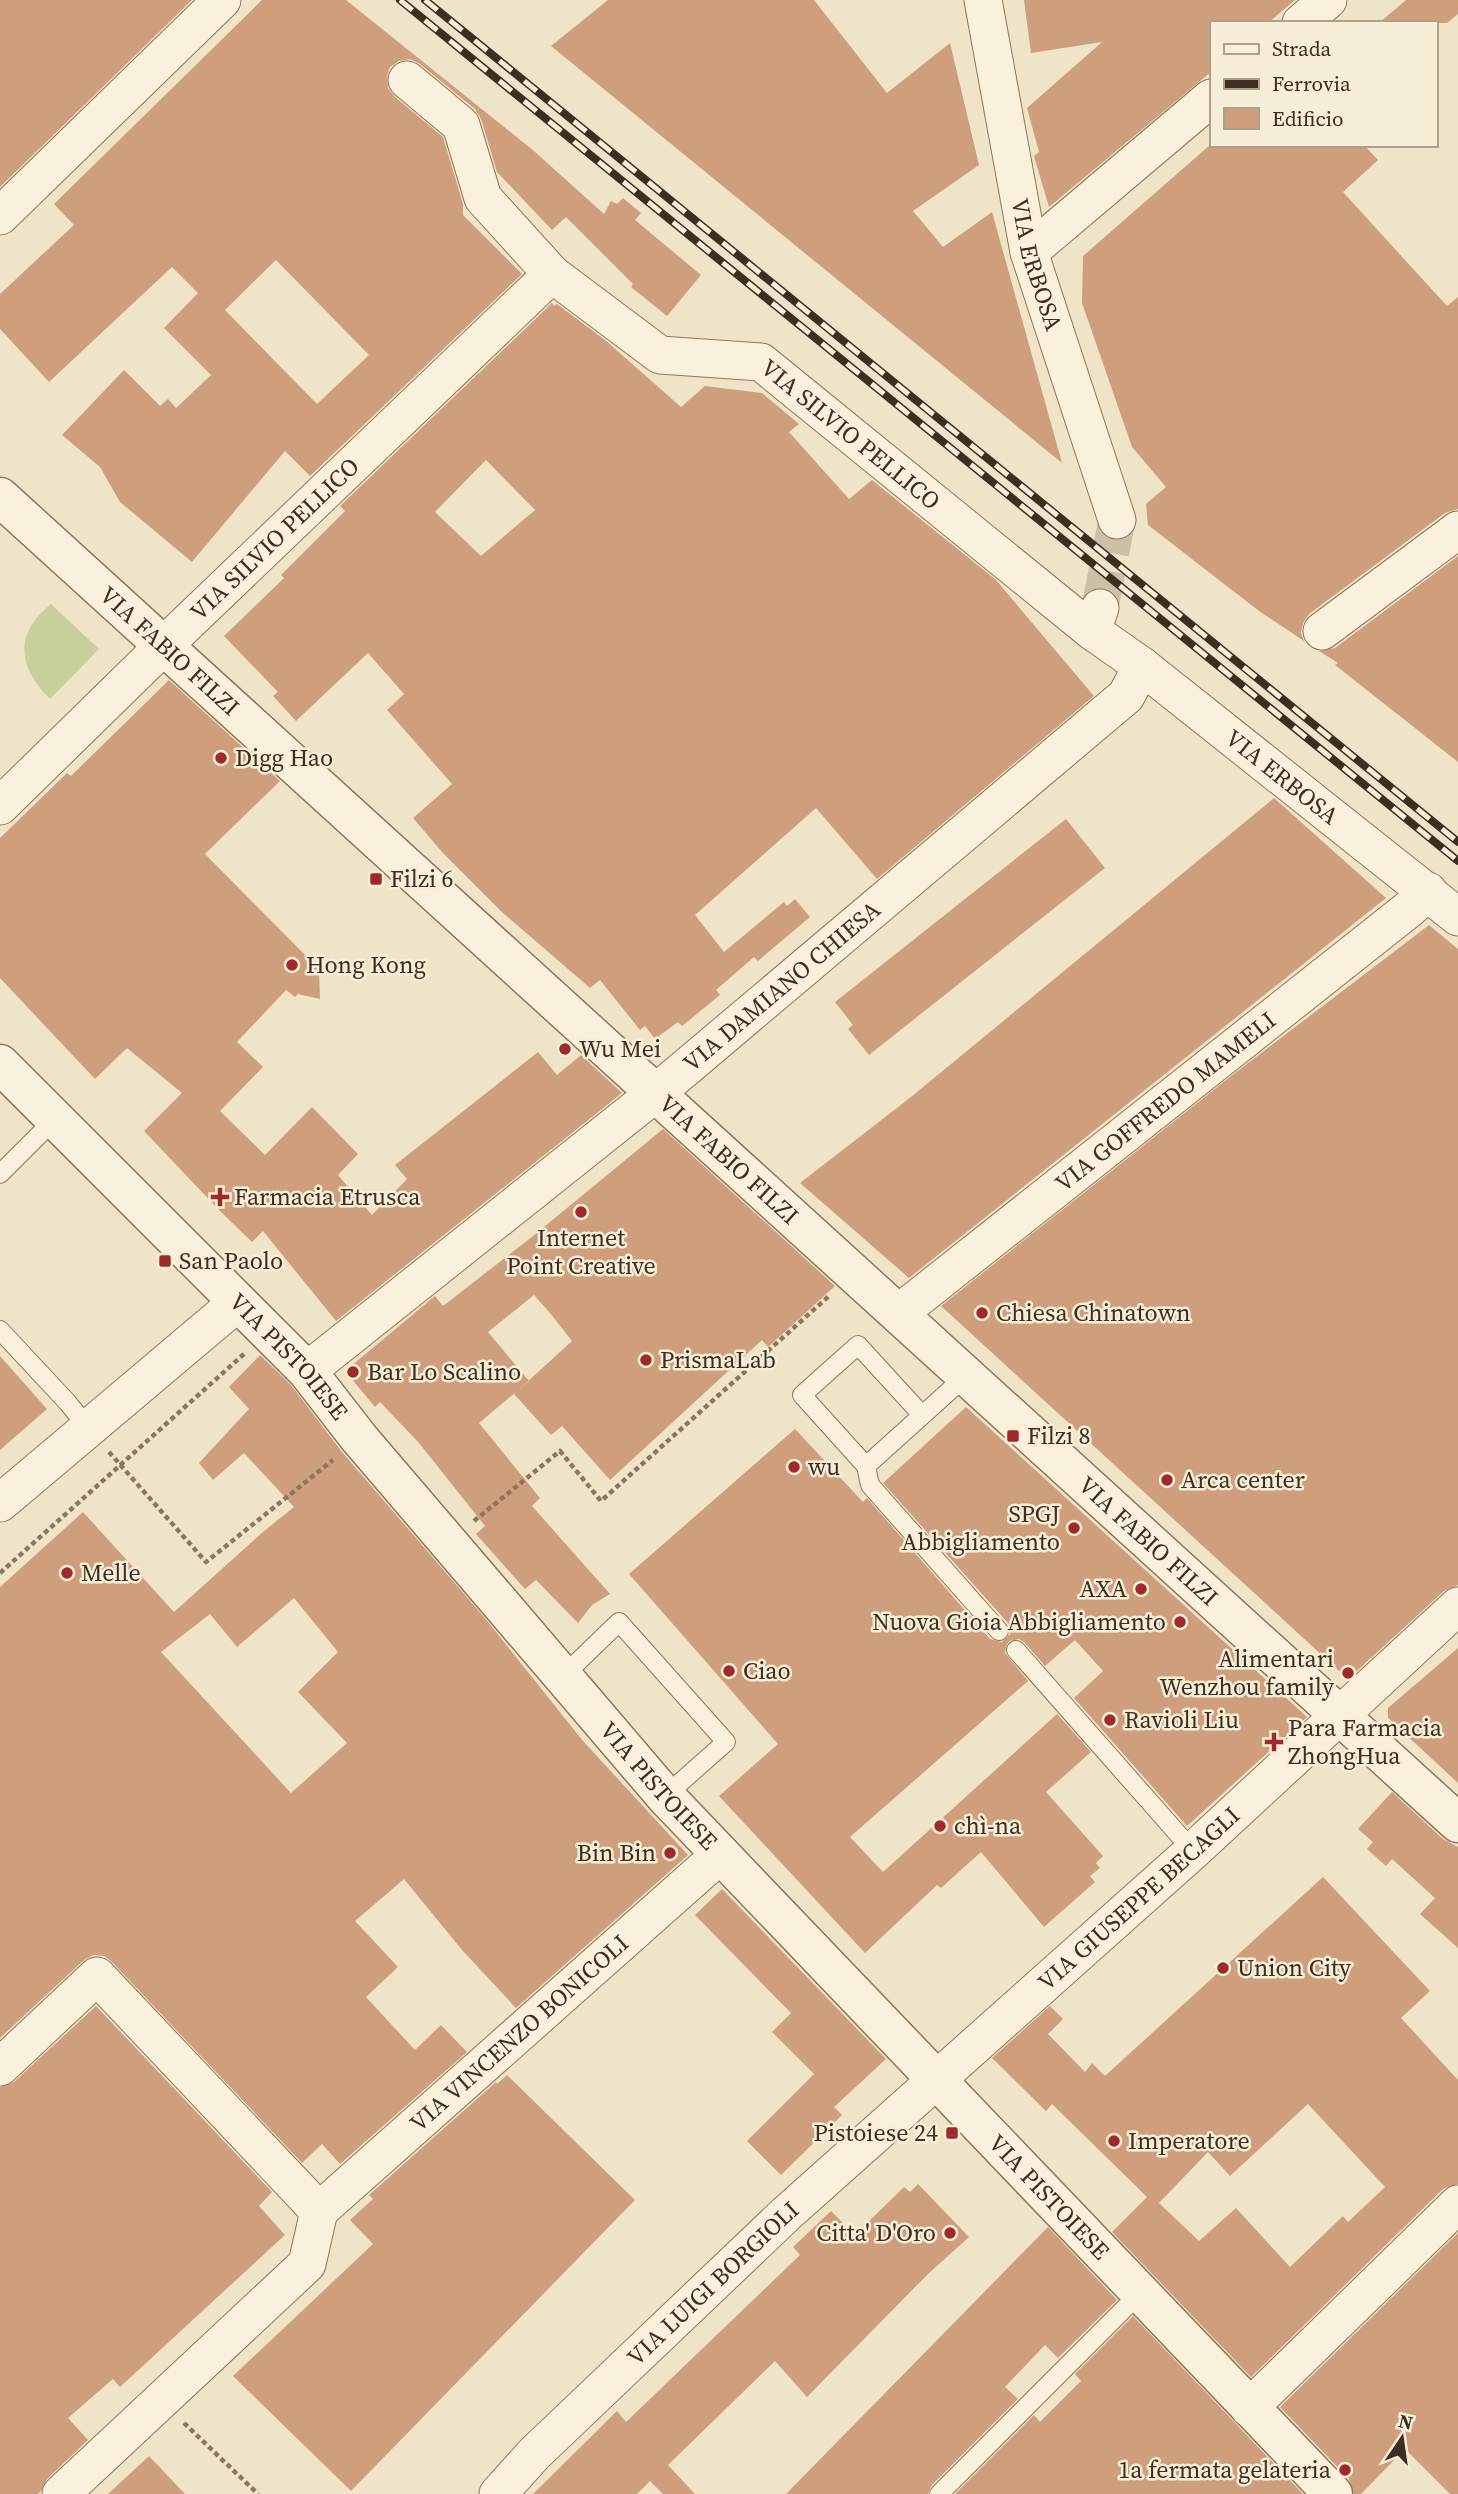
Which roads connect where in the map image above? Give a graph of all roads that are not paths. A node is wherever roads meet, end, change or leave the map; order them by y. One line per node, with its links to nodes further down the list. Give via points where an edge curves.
1 (222, 0): 7 (street)
2 (983, 0): 8 (street, VIA ERBOSA)
3 (1328, 0): 4 (street)
4 (1303, 21)
5 (407, 80): 9 (street, VIA SILVIO PELLICO, via 461,125 483,198)
6 (1210, 99): 8 (street)
7 (0, 216)
8 (1028, 252): 11 (street, VIA ERBOSA)
9 (552, 274): 13 (street, VIA SILVIO PELLICO, via 660,355 761,362); 15 (street, VIA SILVIO PELLICO)
10 (0, 497): 15 (street, VIA FABIO FILZI)
11 (1117, 520)
12 (1458, 530): 14 (street)
13 (1096, 619): 16 (street, VIA ERBOSA)
14 (1322, 631)
15 (163, 646): 17 (street, VIA SILVIO PELLICO); 21 (street, VIA FABIO FILZI)
16 (1142, 666): 18 (street, VIA ERBOSA); 21 (street, VIA DAMIANO CHIESA, via 1126,696)
17 (0, 806)
18 (1428, 891): 19 (street, VIA ERBOSA); 25 (street, VIA GOFFREDO MAMELI)
19 (1458, 917)
20 (0, 1064): 22 (street, VIA PISTOIESE)
21 (657, 1092): 25 (street, VIA FABIO FILZI); 27 (street, VIA DAMIANO CHIESA)
22 (54, 1119): 23 (lane); 24 (street, VIA PISTOIESE)
23 (0, 1174)
24 (237, 1304): 27 (street, VIA PISTOIESE); 30 (street)
25 (899, 1313): 28 (street, VIA FABIO FILZI)
26 (0, 1330): 30 (lane)
27 (307, 1371): 36 (street, VIA PISTOIESE)
28 (967, 1375): 29 (lane); 37 (street, VIA FABIO FILZI)
29 (922, 1415): 31 (lane); 31 (lane, via 858,1345 802,1395)
30 (88, 1428): 32 (street)
31 (866, 1466): 34 (lane, via 870,1485)
32 (0, 1503)
33 (1453, 1620): 37 (street, VIA GIUSEPPE BECAGLI)
34 (999, 1631)
35 (1016, 1650): 40 (lane)
36 (562, 1677): 38 (street, VIA PISTOIESE); 38 (lane, via 620,1622 726,1742)
37 (1339, 1716): 39 (street, VIA FABIO FILZI); 40 (street, VIA GIUSEPPE BECAGLI)
38 (665, 1796): 41 (street, VIA PISTOIESE)
39 (1458, 1823)
40 (1193, 1851): 43 (street, VIA GIUSEPPE BECAGLI)
41 (721, 1854): 43 (street, VIA PISTOIESE); 45 (street, VIA VINCENZO BONICOLI)
42 (0, 2067): 45 (street, via 97,1976)
43 (936, 2079): 46 (street, VIA PISTOIESE); 49 (street, VIA LUIGI BORGIOLI, via 786,2214 534,2454)
44 (1458, 2204): 47 (street)
45 (319, 2211): 48 (street, via 307,2264)
46 (1140, 2293): 47 (street, VIA PISTOIESE); 50 (lane)
47 (1249, 2408): 51 (street, VIA PISTOIESE)
48 (61, 2494)
49 (498, 2494)
50 (939, 2494)
51 (1333, 2494)

